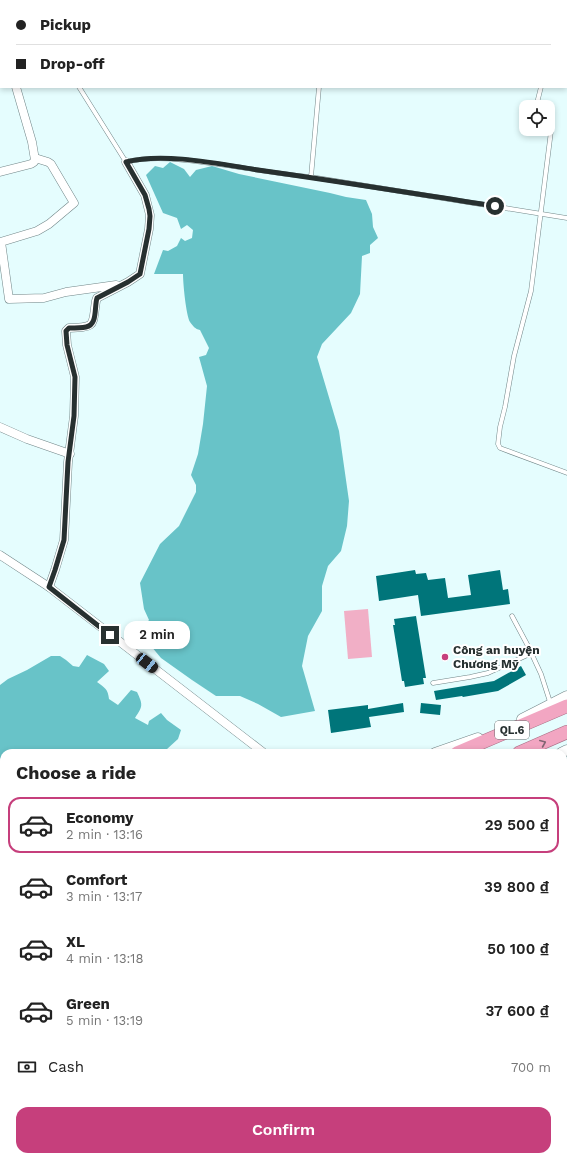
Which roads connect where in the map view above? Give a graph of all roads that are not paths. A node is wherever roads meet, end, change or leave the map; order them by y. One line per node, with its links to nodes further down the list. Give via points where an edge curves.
1 (16, 88): 7 (street)
2 (80, 88): 8 (lane)
3 (319, 88): 10 (lane)
4 (541, 88): 5 (lane)
5 (538, 100)
6 (550, 136): 11 (lane)
7 (35, 158): 9 (street, via 30,164); 13 (street, via 52,164 74,203 37,231 1,242 10,300 44,298 66,292)
8 (126, 162): 10 (lane, via 138,159 200,161); 13 (street, via 145,195 150,216 140,273)
9 (0, 172)
10 (311, 177): 11 (lane)
11 (540, 213): 12 (lane); 16 (lane, via 531,291 514,356 498,444 500,448)
12 (567, 218)
13 (123, 284): 15 (street, via 97,298 91,325 69,328 66,331 75,377)
14 (0, 427): 15 (street)
15 (70, 454): 18 (street, via 64,540)
16 (567, 473)
17 (0, 555): 18 (street)
18 (49, 587): 26 (street)
19 (512, 616): 20 (lane)
20 (532, 653): 21 (lane, via 488,672); 24 (lane)
21 (433, 683)
22 (567, 696): 24 (street)
23 (567, 706): 24 (highway, QL.6)
24 (552, 708): 27 (street); 28 (highway, QL.6)
25 (567, 732): 29 (highway, QL.6, one-way to 25)
26 (259, 749)
27 (447, 749)
28 (465, 749)
29 (528, 749)

